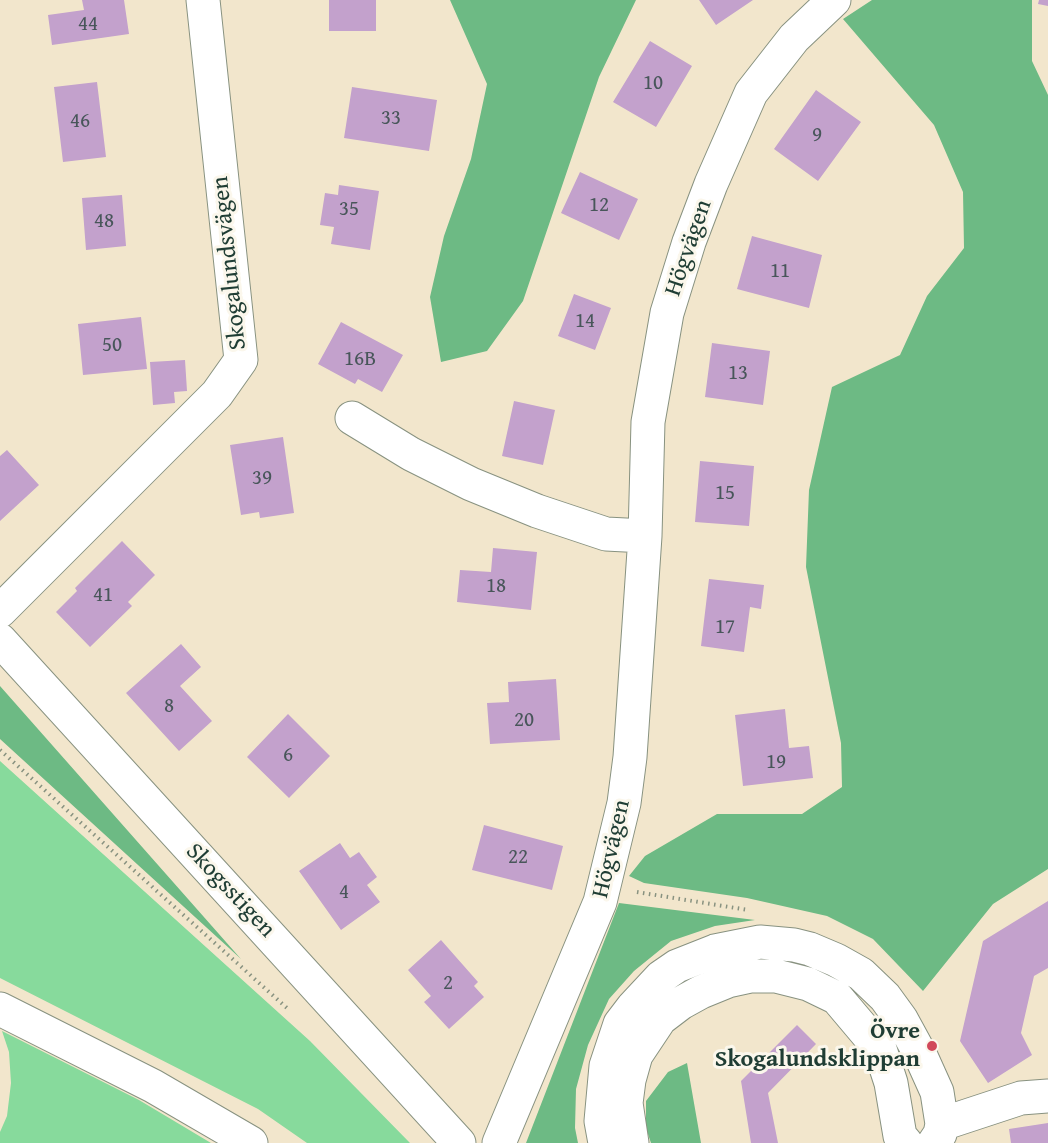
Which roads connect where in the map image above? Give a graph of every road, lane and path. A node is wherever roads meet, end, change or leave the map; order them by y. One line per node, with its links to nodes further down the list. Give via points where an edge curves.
1 (203, 0): 5 (main road, Skogalundsvägen, via 241,360 217,394)
2 (834, 0): 4 (main road, Högvägen, via 794,38 751,93 689,242 667,313 648,422)
3 (352, 418): 4 (main road, via 411,454 537,511 606,534)
4 (645, 536): 16 (main road, Högvägen, via 624,803 600,902)
5 (0, 611)
6 (0, 640): 15 (main road, Skogsstigen)
7 (0, 750): 11 (path)
8 (629, 891): 9 (path)
9 (753, 912)
10 (0, 1009): 14 (main road, via 153,1086)
11 (294, 1013)
12 (1048, 1096): 13 (main road, via 1021,1098)
13 (938, 1134): 17 (main road, via 937,1092 901,1019 877,989 861,974 810,949 760,942 715,951 677,966 633,1006 620,1023 606,1066 601,1121)
14 (251, 1143)
15 (459, 1143)
16 (499, 1143)
17 (605, 1143)
18 (632, 1143): 19 (main road, via 626,1103 629,1080 636,1055 660,1019 701,992 751,976 776,976 808,984 837,998 880,1049 891,1083 900,1136)
19 (906, 1143)

